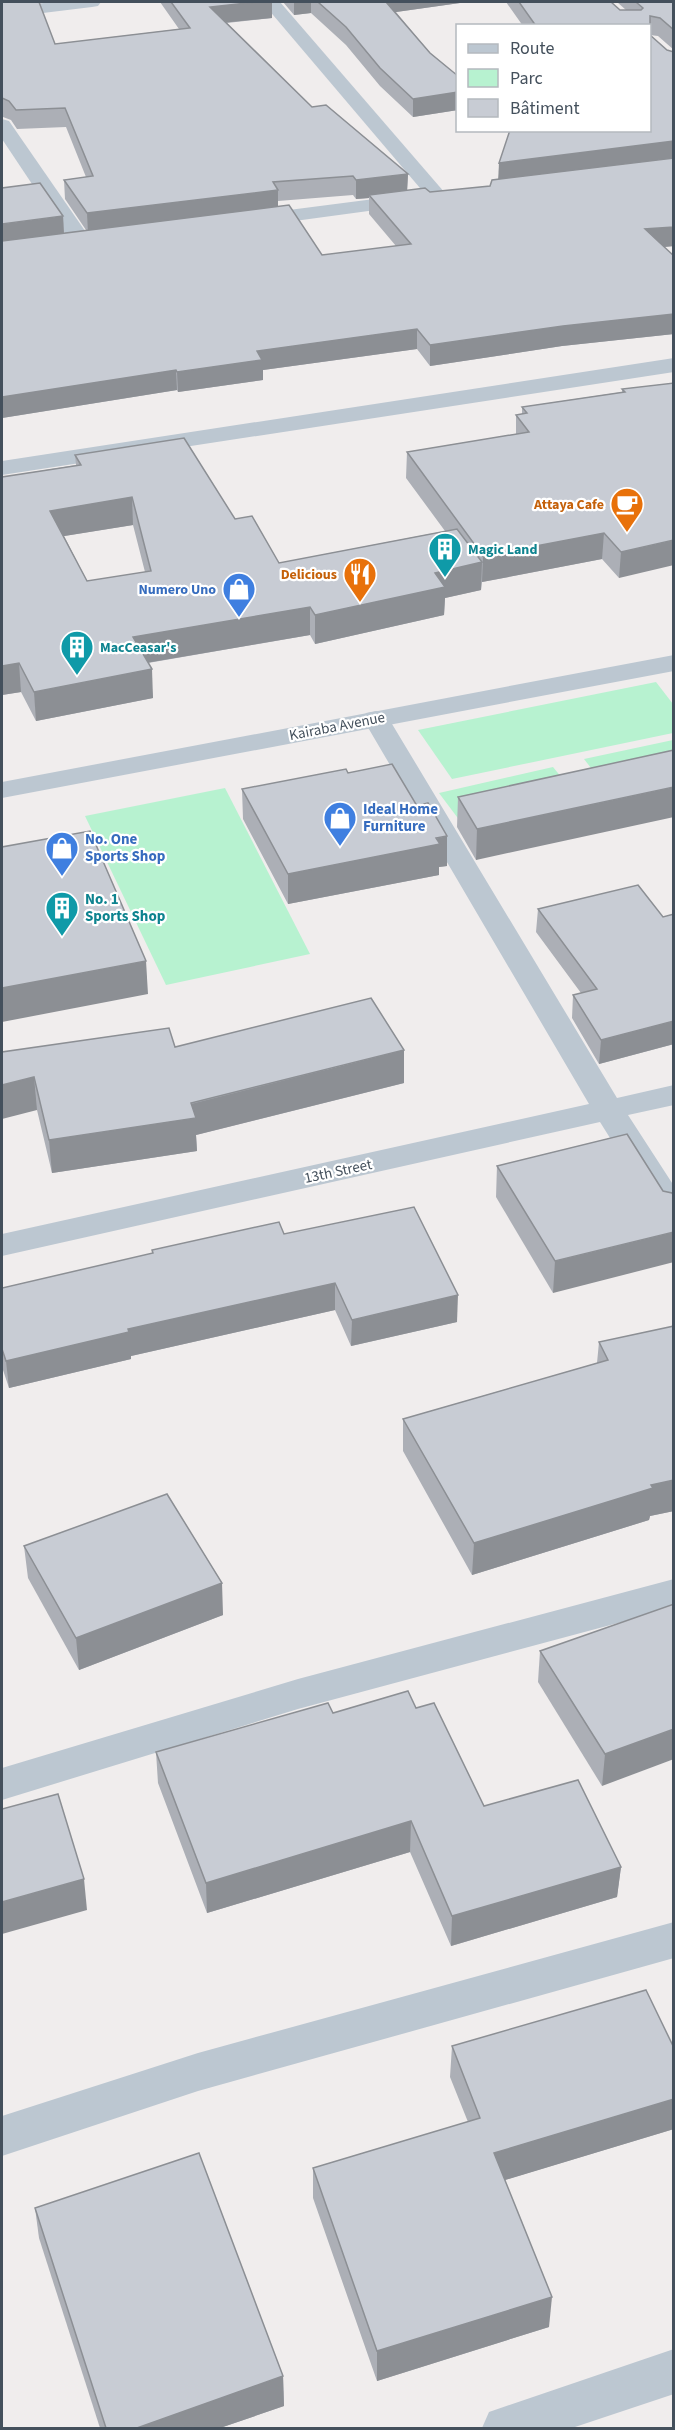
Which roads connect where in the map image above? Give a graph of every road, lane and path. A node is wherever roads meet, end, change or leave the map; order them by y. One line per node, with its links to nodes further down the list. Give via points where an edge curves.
1 (92, 2): 3 (street)
2 (271, 2): 6 (street)
3 (2, 13)
4 (2, 125): 8 (street, via 71,243)
5 (461, 194): 6 (street)
6 (438, 197): 7 (street)
7 (236, 222)
8 (105, 238)
9 (674, 365): 10 (street)
10 (2, 468)
11 (674, 663): 12 (street, Kairaba Avenue)
12 (376, 719): 13 (street, Kairaba Avenue); 15 (street)
13 (2, 790)
14 (674, 1095): 15 (street, 13th Street)
15 (609, 1111): 16 (street); 17 (street, 13th Street)
16 (674, 1213)
17 (2, 1245)
18 (674, 1593): 19 (street, via 297,1694)
19 (2, 1784)
20 (674, 1940): 21 (street, via 198,2072)
21 (2, 2136)
22 (674, 2371): 23 (street)
23 (506, 2428)

